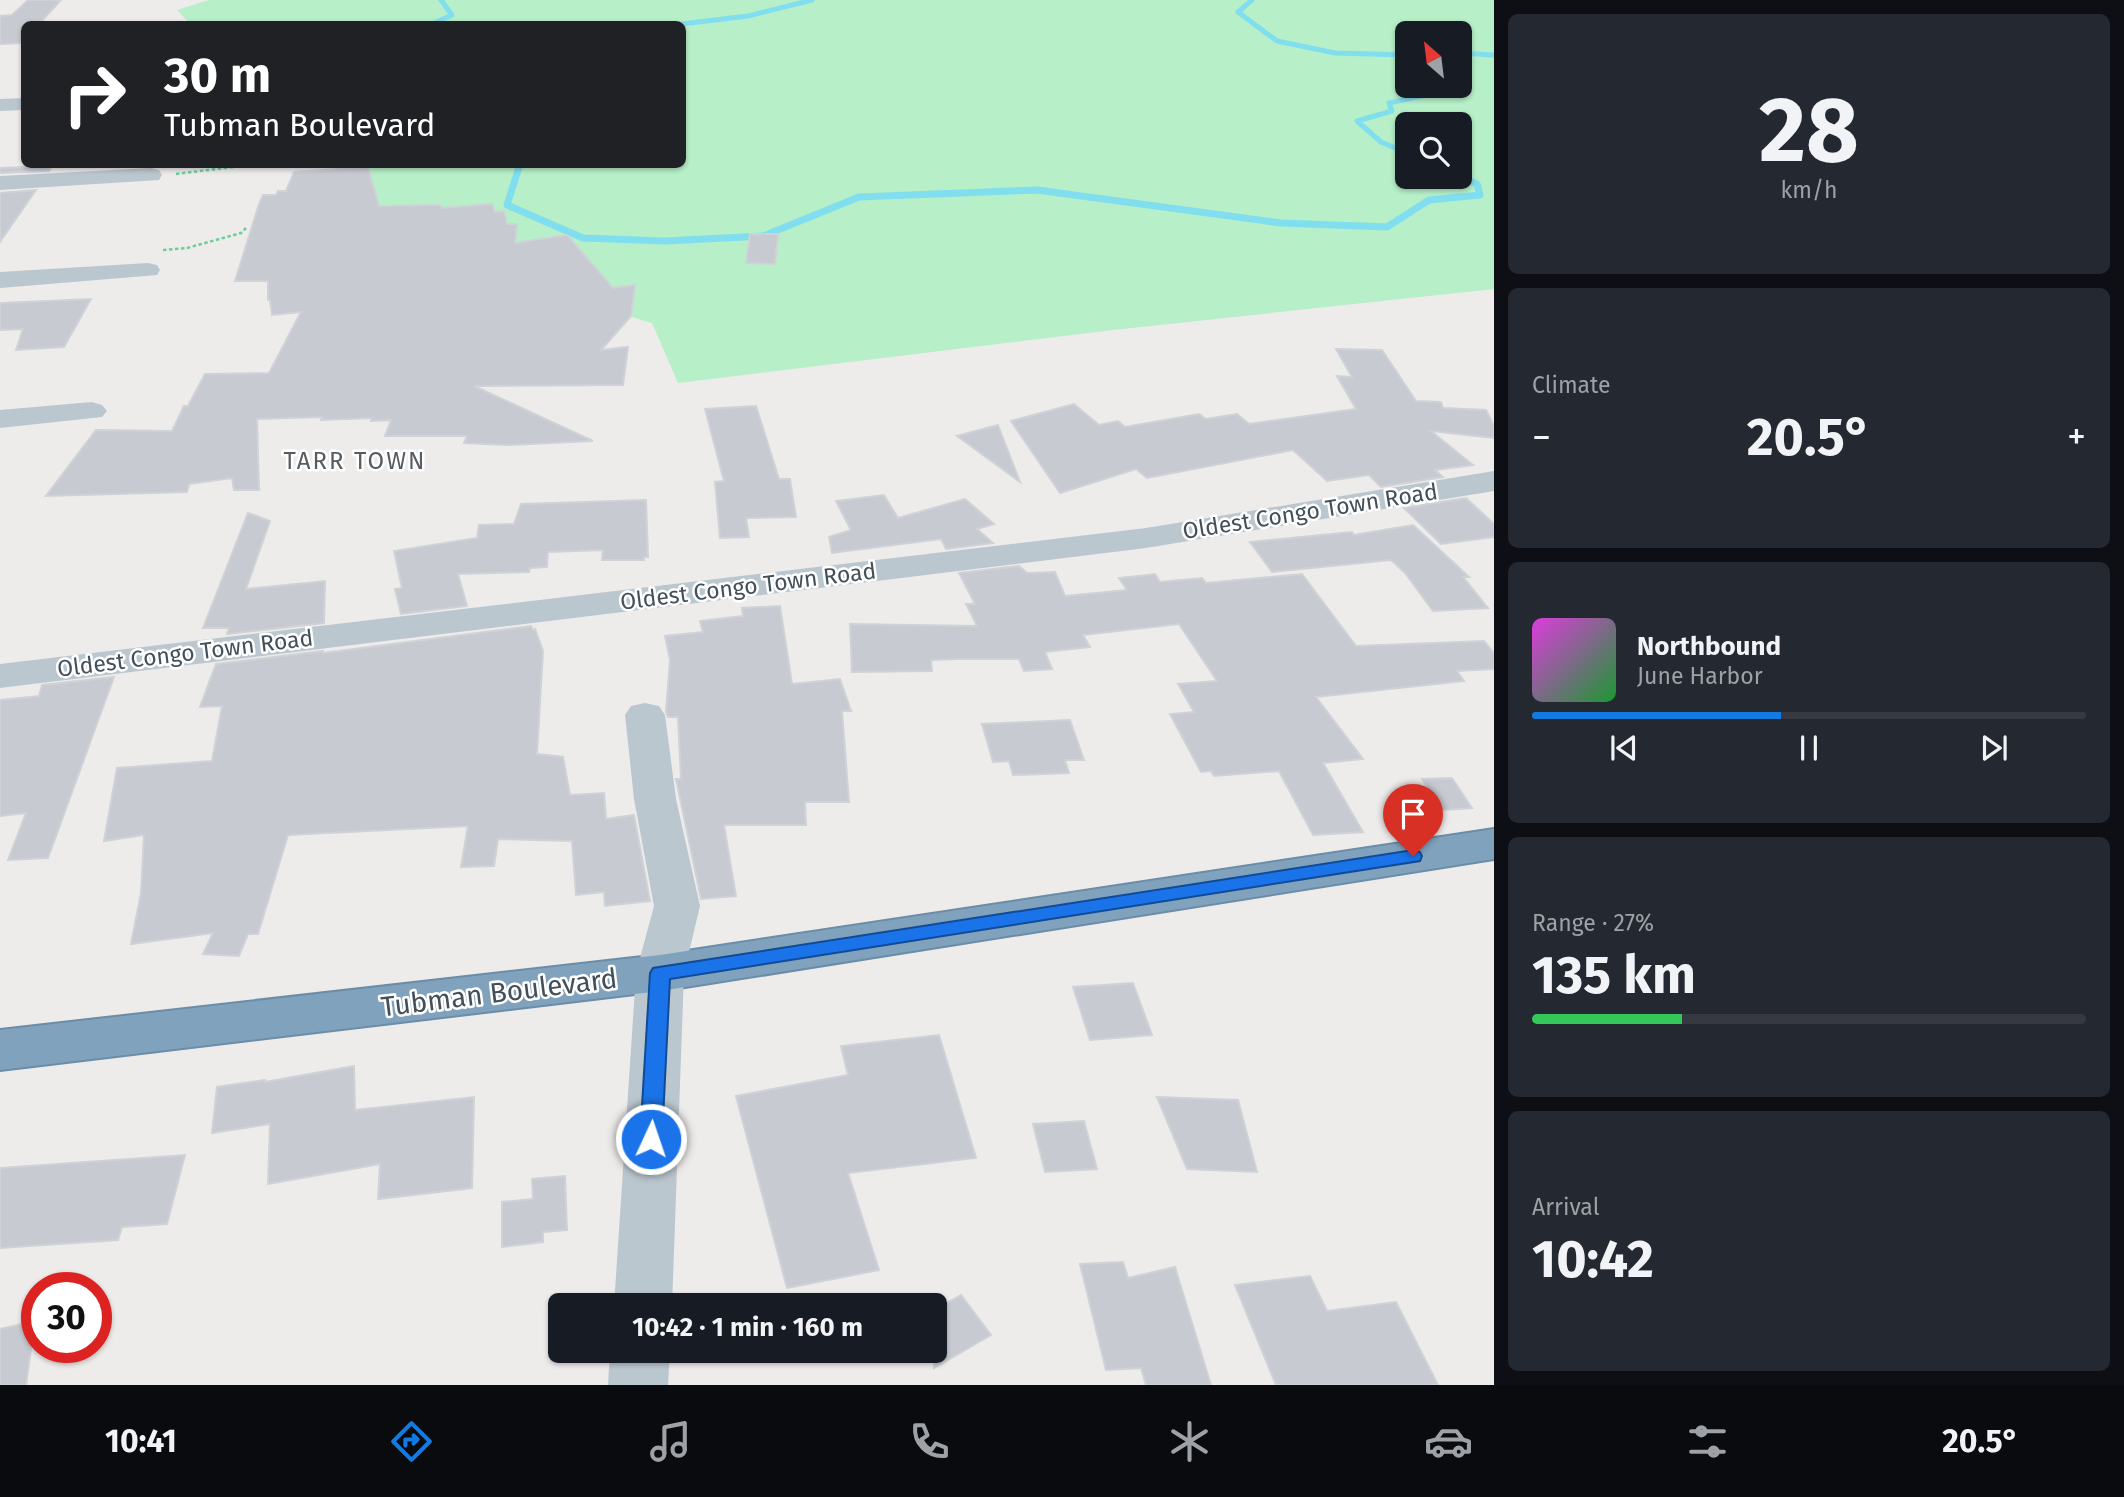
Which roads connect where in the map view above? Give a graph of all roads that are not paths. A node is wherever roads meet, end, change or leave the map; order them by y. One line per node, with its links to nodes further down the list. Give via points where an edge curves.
1 (21, 104): 2 (street)
2 (0, 105)
3 (151, 174): 4 (street)
4 (0, 183)
5 (148, 270): 6 (street)
6 (0, 280)
7 (92, 411): 8 (street)
8 (0, 419)
9 (1494, 481): 10 (street, Oldest Congo Town Road, via 1146,538)
10 (0, 676)
11 (645, 715): 13 (street, via 654,799 677,906)
12 (1494, 844): 13 (highway, Tubman Boulevard)
13 (660, 973): 14 (highway, Tubman Boulevard); 15 (street)
14 (0, 1050)
15 (644, 1293)
16 (639, 1363): 17 (street)
17 (638, 1385)

